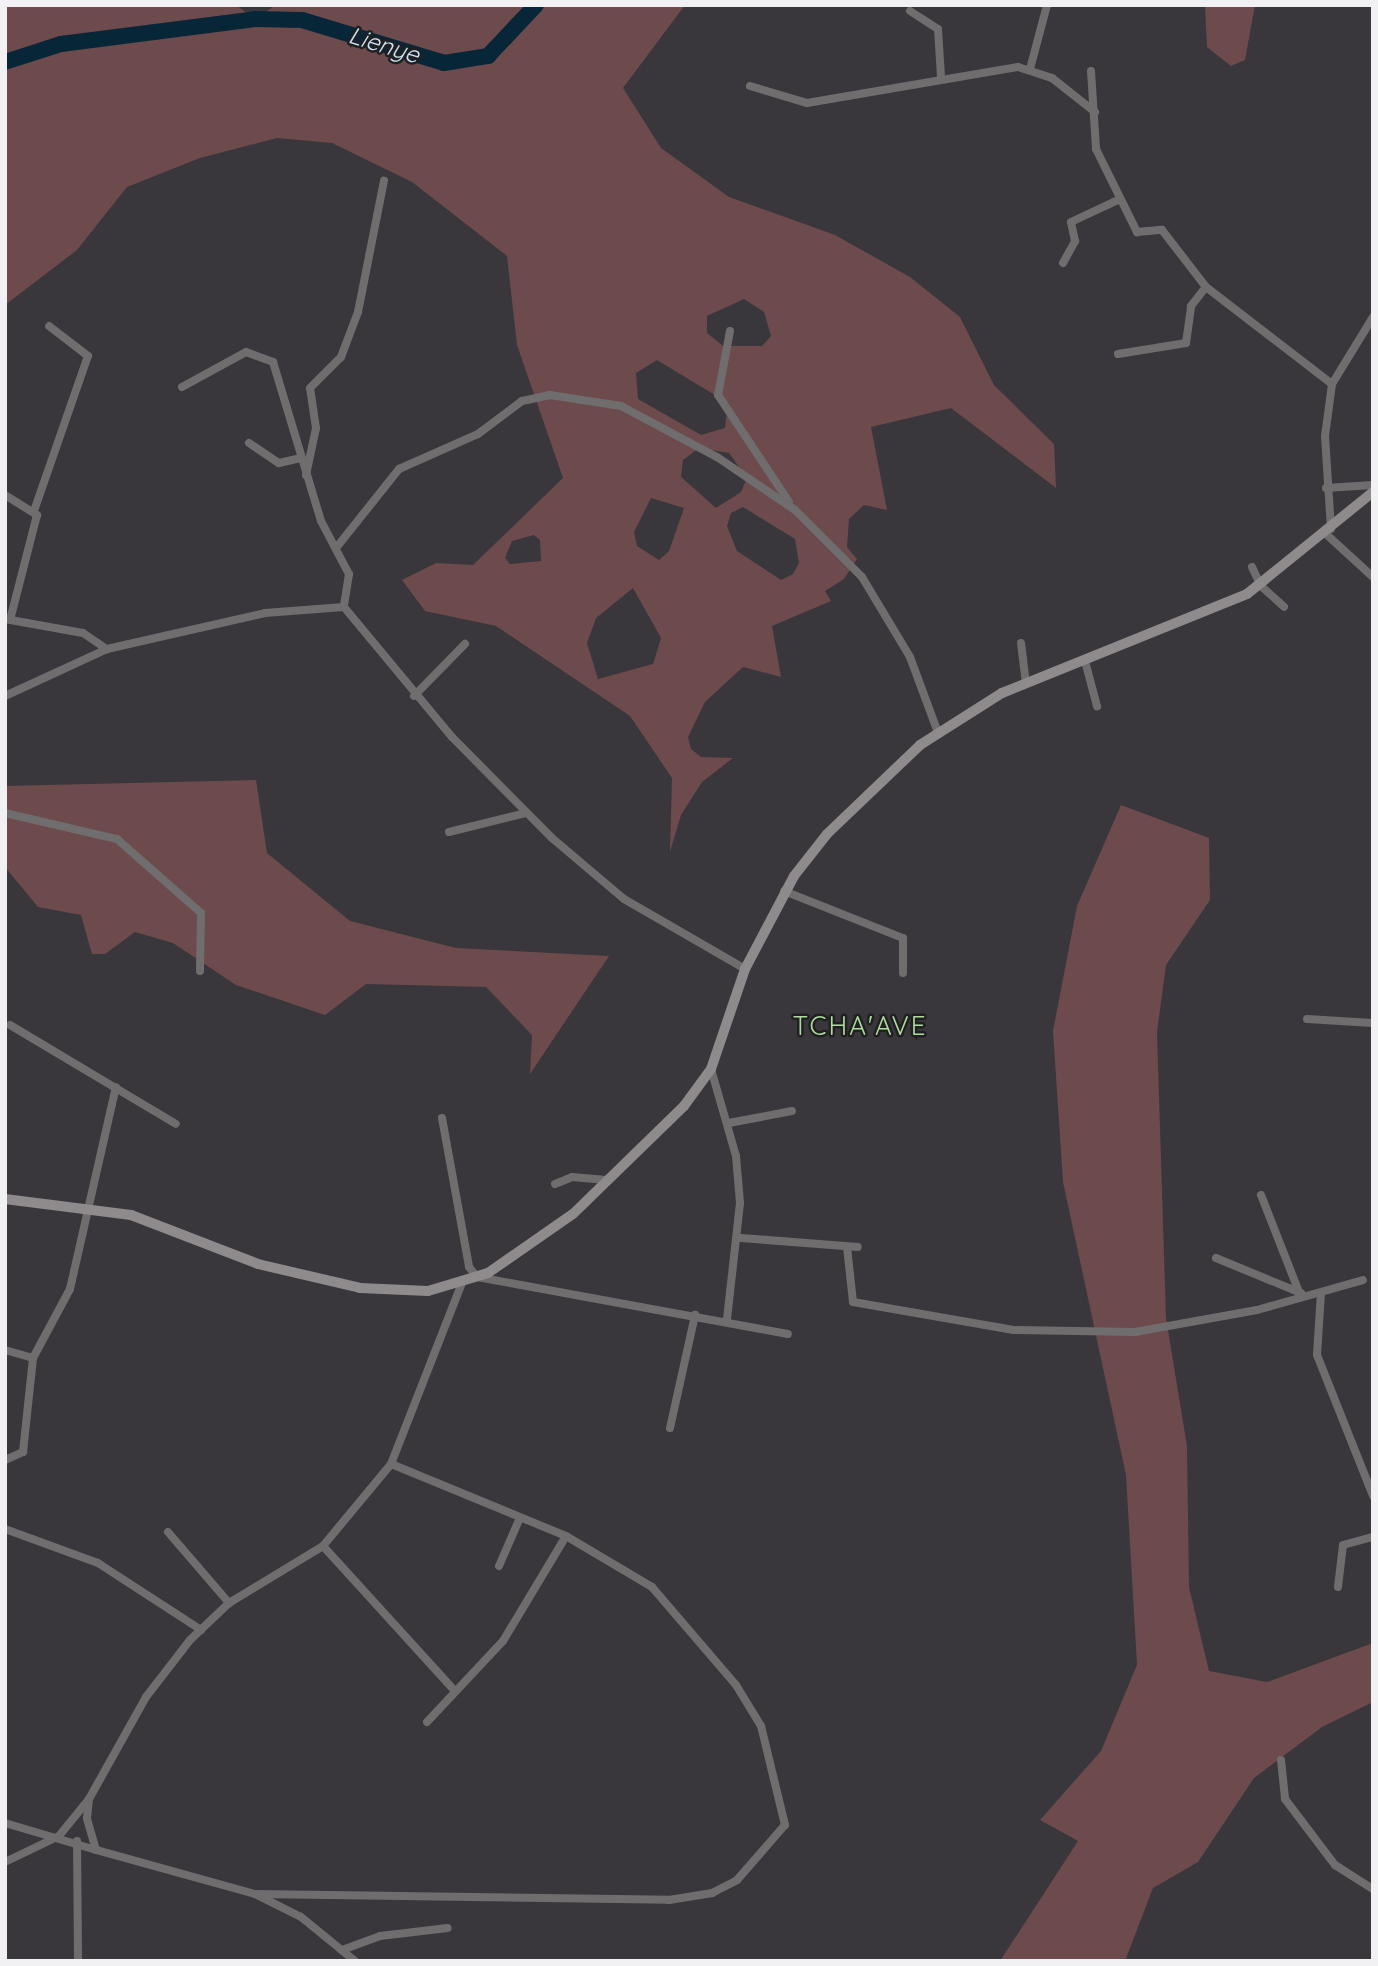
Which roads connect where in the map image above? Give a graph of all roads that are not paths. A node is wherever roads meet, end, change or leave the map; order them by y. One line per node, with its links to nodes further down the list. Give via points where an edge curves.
1 (1047, 5): 3 (street)
2 (910, 11): 5 (street, via 938,29)
3 (1030, 69): 5 (street); 7 (street)
4 (1091, 71): 7 (street)
5 (941, 77): 6 (street, via 807,103)
6 (750, 86)
7 (1095, 112): 9 (street, via 1096,149)
8 (384, 181): 20 (street, via 358,312 341,357 310,388 316,428)
9 (1120, 199): 10 (street, via 1071,222 1074,241); 11 (street, via 1137,232 1162,230)
10 (1063, 263)
11 (1206, 287): 15 (street, via 1191,306 1186,343); 16 (street)
12 (1373, 317): 16 (street)
13 (48, 326): 25 (street, via 88,356)
14 (730, 331): 26 (street, via 718,395)
15 (1118, 354)
16 (1332, 384): 22 (street)
17 (182, 387): 19 (street, via 246,352 267,356)
18 (249, 443): 19 (street, via 279,463)
19 (300, 458): 20 (street)
20 (306, 475): 28 (street)
21 (1373, 485): 22 (street)
22 (1326, 488): 27 (street)
23 (1373, 492): 27 (street)
24 (5, 495): 25 (street)
25 (35, 508): 34 (street)
26 (795, 510): 28 (street, via 656,421 621,406 550,395 522,401 478,434 399,468); 43 (street, via 886,611)
27 (1329, 531): 30 (street); 31 (street)
28 (336, 548): 32 (street, via 349,574)
29 (1252, 567): 31 (street)
30 (1373, 577)
31 (1261, 586): 33 (street); 38 (street)
32 (344, 607): 37 (street, via 265,613); 41 (street)
33 (1284, 607)
34 (8, 619): 37 (street, via 83,633)
35 (1021, 643): 39 (street)
36 (465, 644): 41 (street)
37 (107, 649): 40 (street)
38 (1085, 662): 39 (street); 42 (street)
39 (1026, 682): 43 (street)
40 (5, 696)
41 (414, 696): 45 (street)
42 (1097, 706)
43 (937, 730): 47 (street, via 827,834)
44 (5, 813): 49 (street, via 117,839 201,913)
45 (526, 813): 46 (street); 48 (street, via 624,899)
46 (449, 832)
47 (784, 891): 48 (street); 50 (street, via 896,934 906,946)
48 (746, 969): 54 (street)
49 (200, 971)
50 (903, 972)
51 (1307, 1019): 52 (street)
52 (1373, 1023)
53 (10, 1025): 55 (street)
54 (711, 1069): 58 (street); 60 (street, via 684,1106)
55 (116, 1087): 59 (street); 64 (street)
56 (792, 1111): 58 (street)
57 (442, 1118): 69 (street, via 469,1267)
58 (729, 1123): 65 (street)
59 (176, 1124)
60 (609, 1180): 61 (street, via 572,1177); 69 (street, via 542,1238)
61 (555, 1184)
62 (1261, 1195): 72 (street)
63 (5, 1199): 64 (street)
64 (92, 1206): 71 (street, via 323,1282 393,1291); 78 (street, via 70,1289)
65 (741, 1238): 66 (street); 75 (street)
66 (847, 1247): 67 (street); 72 (street, via 853,1302 1014,1330 1135,1332)
67 (858, 1247)
68 (1216, 1258): 72 (street)
69 (477, 1277): 71 (street); 74 (street)
70 (1363, 1280): 73 (street)
71 (461, 1285): 81 (street)
72 (1303, 1293): 73 (street)
73 (1321, 1293): 82 (street, via 1317,1355)
74 (695, 1315): 75 (street); 79 (street)
75 (727, 1319): 76 (street)
76 (788, 1334)
77 (5, 1350): 78 (street)
78 (33, 1358): 80 (street, via 23,1452)
79 (670, 1428)
80 (5, 1461)
81 (391, 1464): 83 (street); 88 (street)
82 (1373, 1496)
83 (519, 1520): 86 (street); 89 (street)
84 (5, 1529): 92 (street, via 128,1578)
85 (168, 1532): 91 (street)
86 (566, 1536): 93 (street, via 503,1642); 103 (street, via 645,1580 736,1685 761,1726 785,1825 760,1857 712,1893 669,1900)
87 (1373, 1537): 90 (street, via 1343,1545)
88 (323, 1546): 91 (street); 93 (street)
89 (499, 1566)
90 (1338, 1587)
91 (229, 1602): 92 (street)
92 (201, 1630): 96 (street, via 146,1697)
93 (455, 1691): 94 (street)
94 (427, 1722)
95 (1281, 1760): 102 (street, via 1285,1799 1335,1865)
96 (89, 1799): 98 (street); 100 (street, via 87,1818)
97 (5, 1824): 98 (street)
98 (59, 1836): 99 (street); 101 (street)
99 (77, 1841): 100 (street); 106 (street)
100 (96, 1850): 103 (street)
101 (5, 1862)
102 (1373, 1889)
103 (255, 1894): 105 (street, via 301,1917)
104 (448, 1928): 105 (street, via 380,1936)
105 (342, 1950): 107 (street)
106 (78, 1961)
107 (355, 1961)

